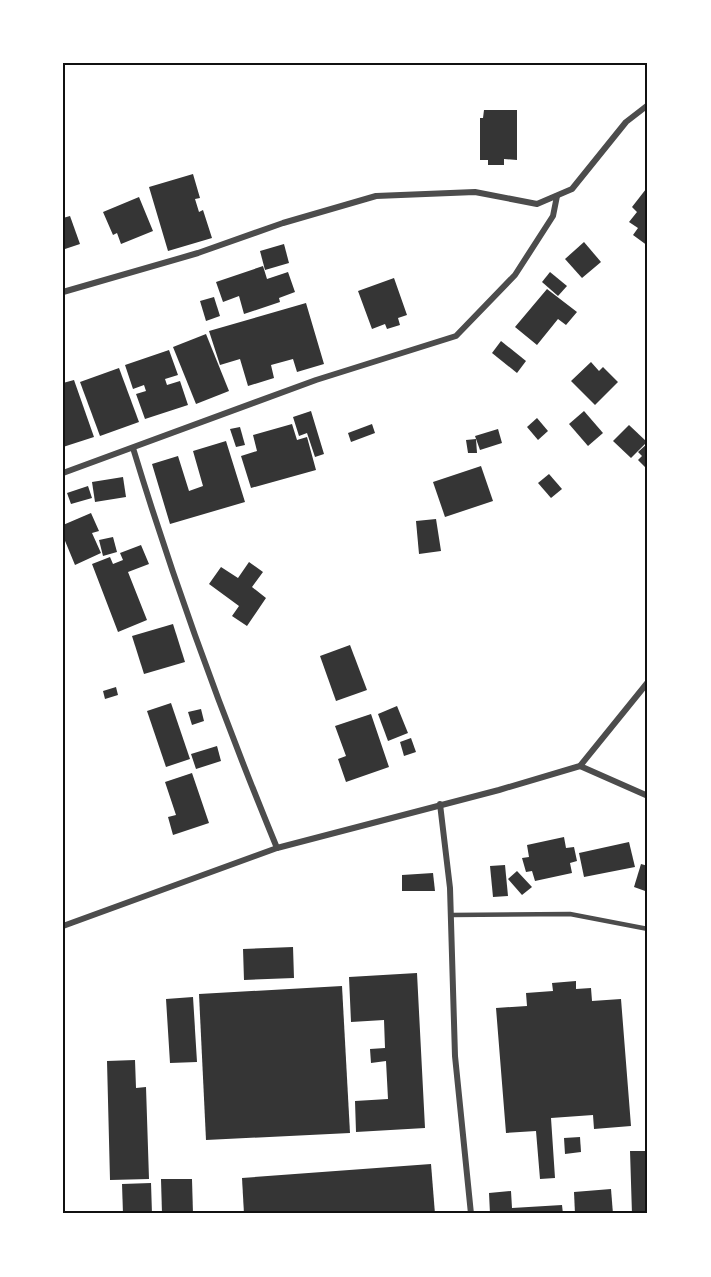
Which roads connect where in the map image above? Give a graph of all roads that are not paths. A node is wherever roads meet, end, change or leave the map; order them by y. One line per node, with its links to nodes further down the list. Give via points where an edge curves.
1 (648, 105): 2 (street, via 626,122 572,189)
2 (557, 196): 3 (street, via 537,204 475,192 376,196 198,254); 4 (street, via 553,216 515,275 456,336 316,380)
3 (63, 292)
4 (133, 448): 5 (street); 10 (street, via 225,717)
5 (63, 474)
6 (648, 682): 7 (street)
7 (580, 766): 8 (street); 9 (street)
8 (648, 796)
9 (440, 804): 10 (street); 11 (street)
10 (277, 848): 12 (street)
11 (451, 915): 13 (lane, via 570,914); 14 (street, via 454,1056)
12 (63, 926)
13 (648, 929)
14 (471, 1214)

